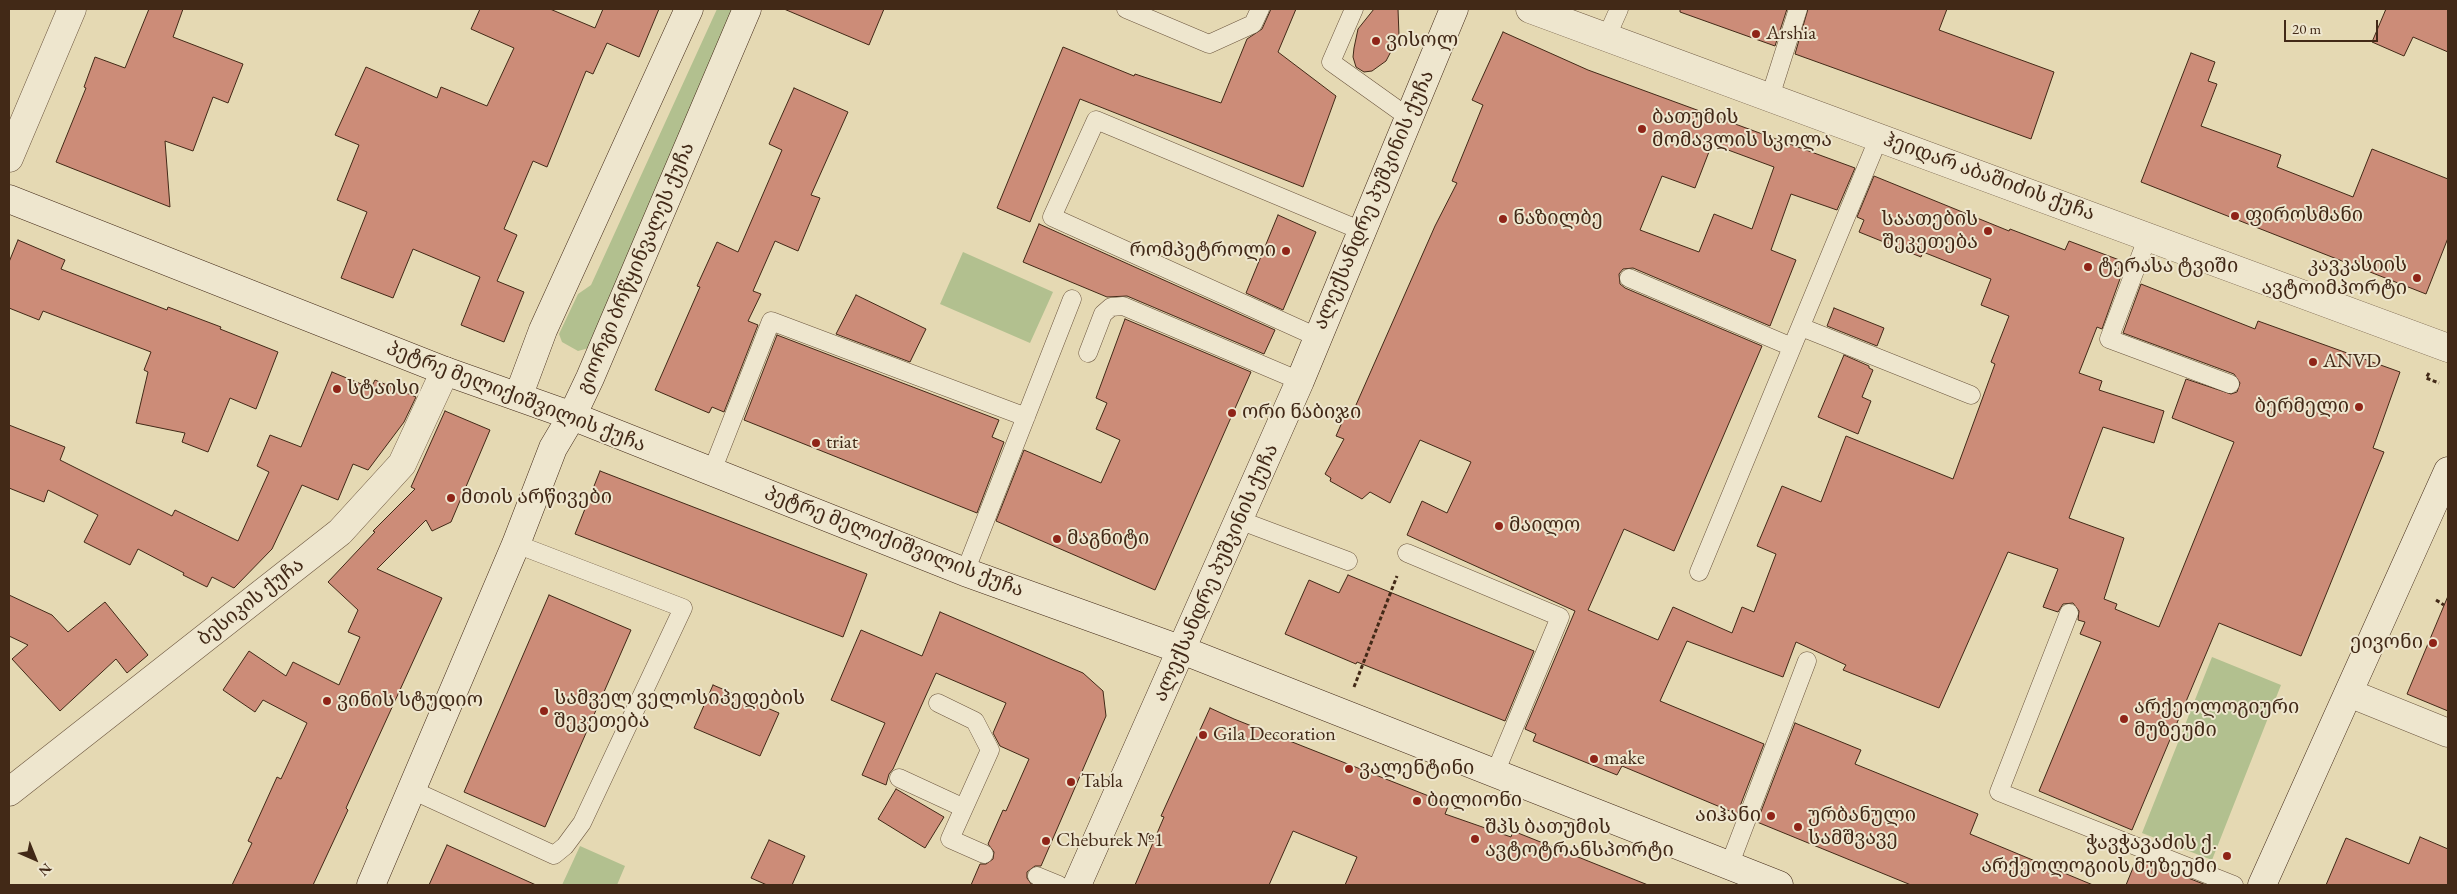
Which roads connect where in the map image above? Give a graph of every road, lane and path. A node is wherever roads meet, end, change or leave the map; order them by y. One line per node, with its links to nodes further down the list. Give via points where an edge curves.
1 (72, 9): 15 (street)
2 (689, 9): 30 (street, via 540,338)
3 (747, 9): 31 (street, გიორგი ბრწყინვალეს ქუჩა)
4 (1126, 9): 5 (lane, via 1208,44 1253,24)
5 (1260, 9)
6 (1354, 9): 13 (lane, via 1331,62)
7 (1454, 9): 13 (street, ალექსანდრე პუშკინის ქუჩა)
8 (1530, 9): 11 (street, ჰეიდარ აბაშიძის ქუჩა)
9 (1619, 9): 11 (lane)
10 (1798, 9): 12 (lane)
11 (1607, 36): 12 (street, ჰეიდარ აბაშიძის ქუჩა)
12 (1770, 97): 14 (street, ჰეიდარ აბაშიძის ქუჩა)
13 (1408, 117): 17 (street, ალექსანდრე პუშკინის ქუჩა)
14 (1879, 137): 18 (street, ჰეიდარ აბაშიძის ქუჩა); 21 (lane)
15 (9, 158)
16 (9, 199): 26 (street, პეტრე მელიქიშვილის ქუჩა)
17 (1362, 231): 22 (street, ალექსანდრე პუშკინის ქუჩა); 22 (lane, via 1096,120 1052,217)
18 (2148, 236): 24 (street, ჰეიდარ აბაშიძის ქუჩა); 28 (lane, via 2109,339)
19 (1629, 278): 23 (lane)
20 (1072, 299): 32 (lane)
21 (1801, 327): 23 (lane); 29 (lane)
22 (1317, 337): 27 (street, ალექსანდრე პუშკინის ქუჩა)
23 (1792, 347): 40 (lane)
24 (2448, 348)
25 (1088, 353): 27 (lane, via 1103,314 1112,307 1123,306)
26 (445, 371): 30 (street, პეტრე მელიქიშვილის ქუჩა); 53 (street, ბესიკის ქუჩა, via 402,464 340,532)
27 (1300, 381): 35 (street, ალექსანდრე პუშკინის ქუჩა)
28 (2230, 384)
29 (1971, 395)
30 (518, 398): 31 (street, პეტრე მელიქიშვილის ქუჩა)
31 (572, 416): 33 (street, პეტრე მელიქიშვილის ქუჩა); 36 (street, გიორგი ბრწყინვალეს ქუჩა, via 553,448)
32 (1026, 417): 33 (lane, via 771,321); 39 (lane)
33 (712, 471): 39 (street, პეტრე მელიქიშვილის ქუჩა)
34 (2448, 471): 47 (street)
35 (1239, 520): 38 (lane); 44 (street, ალექსანდრე პუშკინის ქუჩა)
36 (516, 544): 52 (street, გიორგი ბრწყინვალეს ქუჩა); 52 (lane, via 684,608 582,823 554,855)
37 (1406, 553): 46 (path); 50 (lane, via 1560,616)
38 (1348, 560)
39 (965, 572): 44 (street, პეტრე მელიქიშვილის ქუჩა)
40 (1699, 572)
41 (2436, 600): 42 (path)
42 (2444, 604)
43 (2069, 613): 62 (lane, via 1999,792)
44 (1182, 650): 50 (street, პეტრე მელიქიშვილის ქუჩა); 60 (street, ალექსანდრე პუშკინის ქუჩა)
45 (1807, 661): 56 (lane)
46 (1353, 690)
47 (2349, 693): 49 (street); 63 (street)
48 (938, 703): 54 (lane, via 975,721 990,750)
49 (2448, 733)
50 (1495, 774): 56 (street, პეტრე მელიქიშვილის ქუჩა)
51 (899, 778): 54 (lane)
52 (412, 790): 58 (street, გიორგი ბრწყინვალეს ქუჩა)
53 (9, 792)
54 (964, 808): 55 (lane, via 950,839)
55 (984, 854)
56 (1728, 866): 61 (street, პეტრე მელიქიშვილის ქუჩა)
57 (1036, 876): 59 (lane)
58 (371, 885)
59 (1059, 885)
60 (1077, 885)
61 (1779, 885)
62 (2234, 885)
63 (2262, 885)

